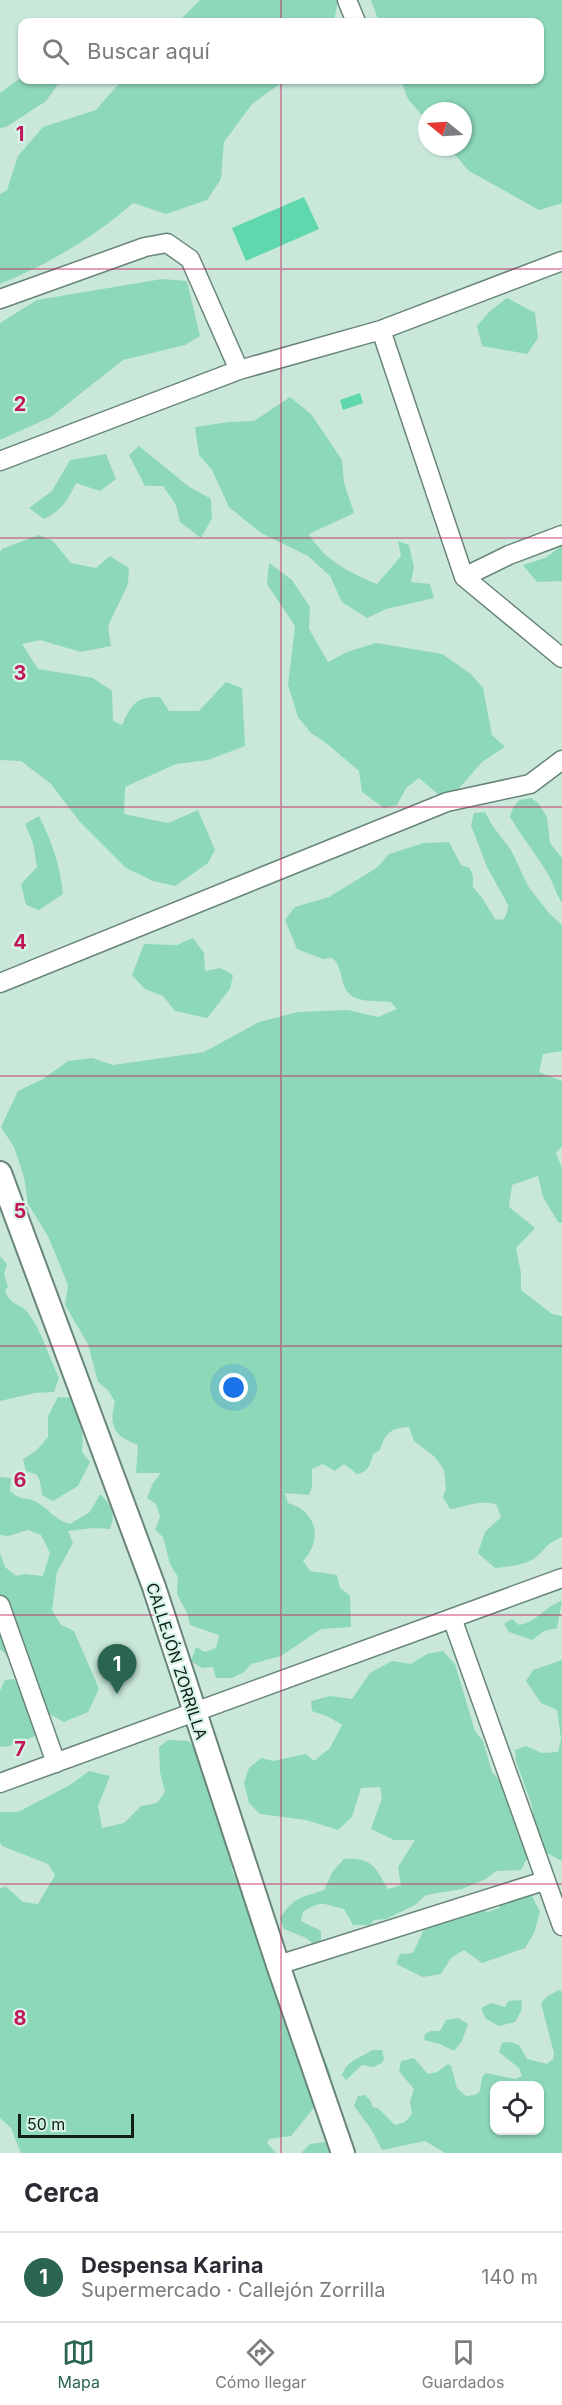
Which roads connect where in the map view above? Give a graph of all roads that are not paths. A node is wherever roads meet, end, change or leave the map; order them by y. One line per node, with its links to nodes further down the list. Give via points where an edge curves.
1 (347, 0): 2 (street)
2 (354, 18)
3 (562, 261): 5 (street)
4 (0, 299): 6 (street, via 145,247 167,243 190,259)
5 (381, 330): 6 (street); 9 (street)
6 (239, 370): 7 (street)
7 (0, 461)
8 (562, 535): 9 (street)
9 (464, 577): 10 (street)
10 (562, 658)
11 (562, 760): 12 (street, via 530,784 447,802)
12 (0, 983)
13 (0, 1173): 17 (street, CALLEJÓN ZORRILLA, via 154,1587)
14 (562, 1578): 16 (street)
15 (0, 1605): 18 (street)
16 (452, 1618): 17 (street); 20 (street)
17 (194, 1713): 18 (street); 22 (street, CALLEJÓN ZORRILLA)
18 (56, 1762): 19 (street)
19 (0, 1783)
20 (544, 1881): 21 (street); 22 (street)
21 (562, 1926)
22 (278, 1965): 23 (street, CALLEJÓN ZORRILLA)
23 (343, 2153)

